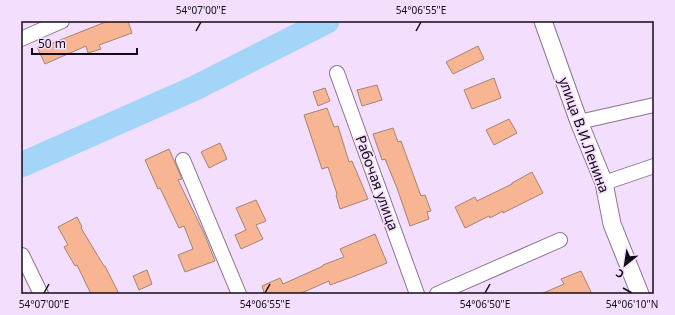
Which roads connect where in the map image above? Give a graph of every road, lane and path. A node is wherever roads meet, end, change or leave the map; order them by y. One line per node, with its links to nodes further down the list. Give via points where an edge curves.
1 (62, 21): 3 (street)
2 (544, 21): 6 (main road, улица В.И.Ленина)
3 (21, 39)
4 (337, 73): 14 (street, Рабочая улица)
5 (654, 105): 6 (street)
6 (580, 122): 9 (main road, улица В.И.Ленина)
7 (183, 160): 13 (street)
8 (654, 166): 9 (street)
9 (604, 183): 16 (main road, улица В.И.Ленина, via 612,224)
10 (560, 240): 15 (street)
11 (22, 255): 12 (street)
12 (41, 294)
13 (239, 294)
14 (417, 294)
15 (437, 294)
16 (640, 294)

